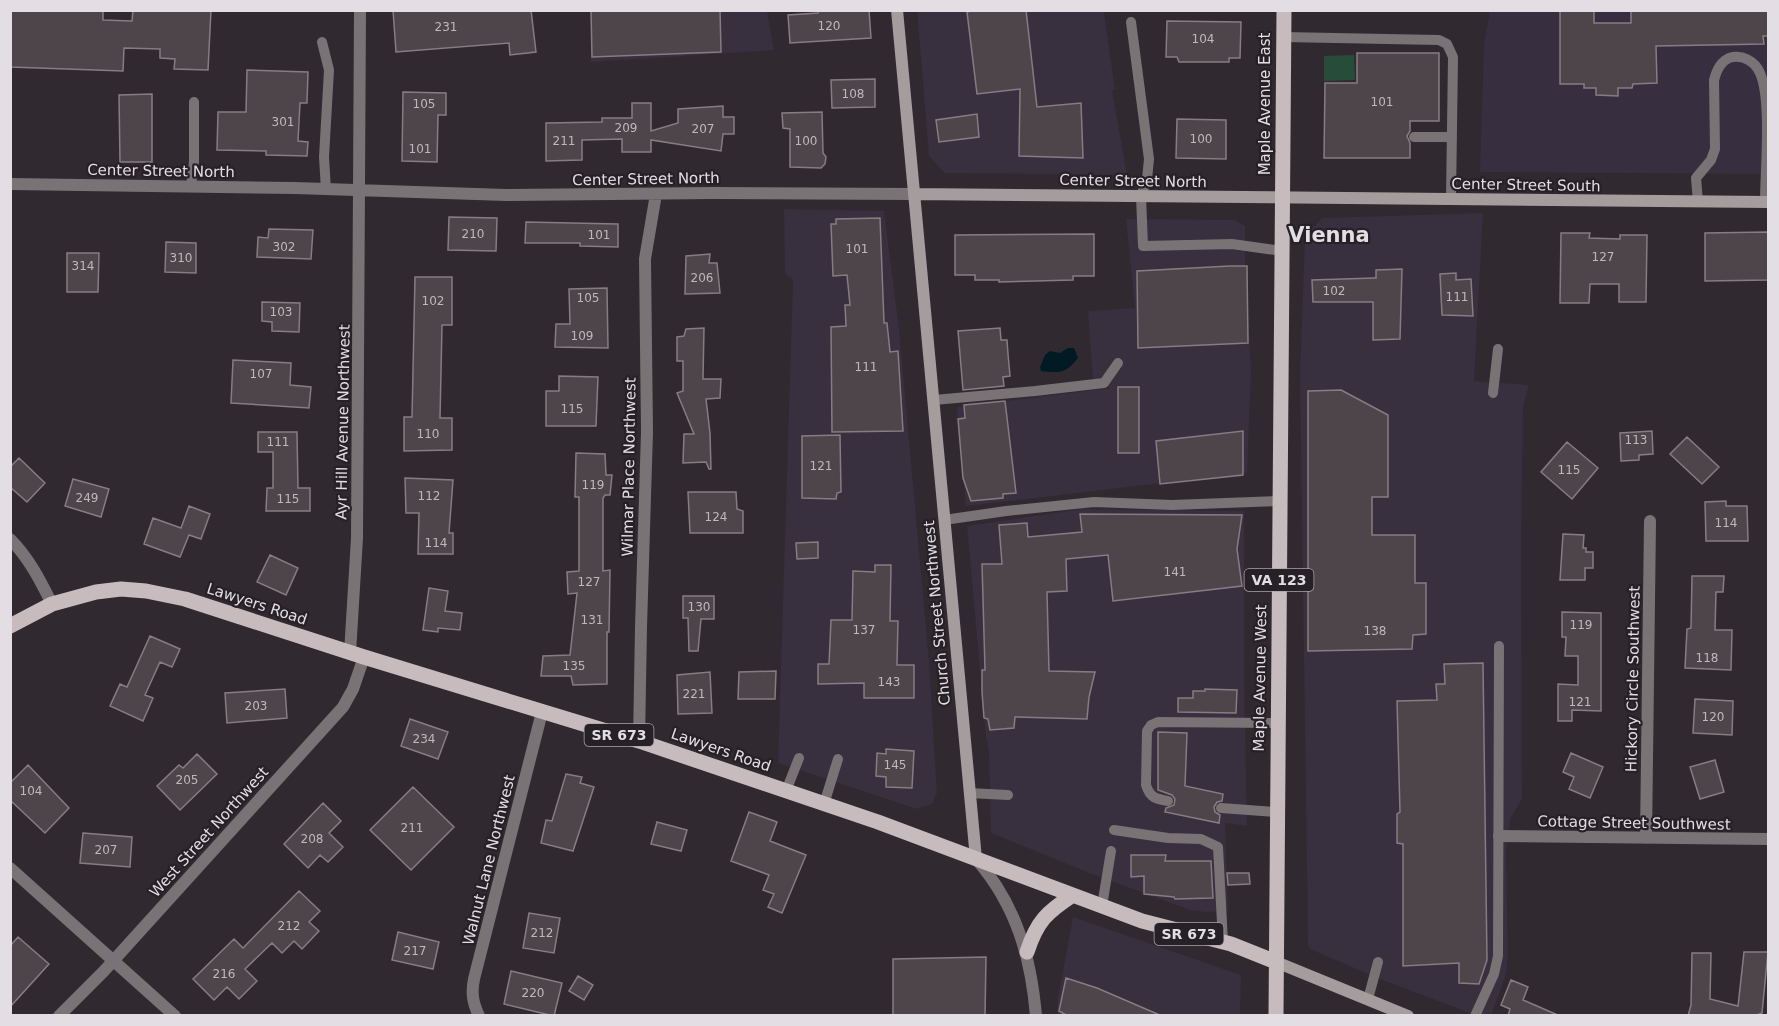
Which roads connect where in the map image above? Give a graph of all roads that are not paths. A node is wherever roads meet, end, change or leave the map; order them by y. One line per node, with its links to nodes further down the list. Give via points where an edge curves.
1 (360, 10): 13 (street, Ayr Hill Avenue Northwest)
2 (897, 10): 15 (street, Church Street Northwest)
3 (1284, 10): 5 (main road, Maple Avenue East / VA 123)
4 (1131, 22): 16 (lane, via 1149,159)
5 (1283, 37): 9 (lane, via 1399,38 1447,44 1453,57); 17 (main road, Maple Avenue East / VA 123)
6 (322, 42): 12 (lane, via 329,70)
7 (194, 102): 11 (lane)
8 (1414, 137): 9 (lane)
9 (1452, 137): 18 (lane)
10 (10, 184): 11 (street, Center Street North)
11 (191, 186): 12 (street, Center Street North)
12 (326, 190): 13 (street, Center Street North)
13 (360, 191): 14 (street, Center Street North); 33 (street, Ayr Hill Avenue Northwest)
14 (657, 194): 15 (street, Center Street North); 36 (street, Wilmar Place Northwest, via 645,259 646,486)
15 (914, 194): 16 (street, Center Street North); 25 (street, Church Street Northwest)
16 (1141, 196): 17 (street, Center Street North); 21 (lane, via 1143,246 1232,244)
17 (1282, 198): 18 (street, Center Street South); 21 (main road, Maple Avenue West / VA 123)
18 (1451, 199): 19 (street, Center Street South)
19 (1698, 202): 20 (street, Center Street South); 20 (lane, via 1696,178 1711,160 1715,148 1716,71 1729,58 1742,57 1750,60 1761,75)
20 (1767, 202)
21 (1282, 250): 26 (main road, Maple Avenue West / VA 123)
22 (1498, 349): 24 (lane)
23 (1118, 363): 25 (lane, via 1104,383)
24 (1493, 393)
25 (934, 400): 27 (street, Church Street Northwest)
26 (1280, 501): 27 (lane, via 1172,505 1094,502); 35 (main road, Maple Avenue West / VA 123)
27 (944, 520): 40 (street, Church Street Northwest)
28 (1650, 521): 48 (street, Hickory Circle Southwest)
29 (10, 539): 30 (street, via 34,568)
30 (52, 604): 31 (main road, Lawyers Road / SR 673); 33 (main road, Lawyers Road / SR 673, via 96,592 146,591 185,599)
31 (10, 626)
32 (1499, 646): 47 (lane)
33 (357, 655): 34 (main road, Lawyers Road / SR 673); 57 (street, West Street Northwest, via 353,689 343,707)
34 (542, 712): 36 (main road, Lawyers Road / SR 673); 64 (street, Walnut Lane Northwest, via 471,991)
35 (1278, 723): 42 (lane, via 1151,725 1147,731 1146,785 1154,798); 45 (main road, Maple Avenue West / VA 123)
36 (639, 741): 39 (main road, Lawyers Road / SR 673)
37 (799, 758): 39 (lane)
38 (838, 759): 43 (lane)
39 (786, 791): 43 (main road, Lawyers Road / SR 673)
40 (969, 793): 41 (lane); 51 (street, Church Street Northwest)
41 (1008, 795)
42 (1168, 801)
43 (824, 804): 51 (main road, Lawyers Road / SR 673)
44 (1221, 808): 45 (lane)
45 (1277, 812): 58 (main road, Maple Avenue West / VA 123)
46 (1114, 830): 55 (lane, via 1201,839 1218,847)
47 (1499, 836): 48 (street, Cottage Street Southwest); 68 (lane, via 1498,956)
48 (1646, 838): 49 (street, Cottage Street Southwest)
49 (1768, 839)
50 (1111, 851): 54 (lane)
51 (976, 859): 53 (main road, Lawyers Road / SR 673); 56 (street, via 1001,893)
52 (10, 868): 57 (street)
53 (1073, 895): 54 (main road, Lawyers Road / SR 673); 56 (main road, via 1046,914 1035,928)
54 (1102, 906): 55 (main road, Lawyers Road / SR 673)
55 (1223, 942): 58 (main road, Lawyers Road / SR 673)
56 (1026, 952): 65 (street)
57 (114, 960): 62 (street, West Street Northwest); 63 (street)
58 (1276, 962): 60 (street); 66 (main road, Maple Avenue West / VA 123)
59 (1378, 962): 60 (lane)
60 (1368, 999): 61 (street)
61 (1383, 1011): 67 (street)
62 (59, 1016)
63 (175, 1016)
64 (479, 1016)
65 (1036, 1016)
66 (1276, 1016)
67 (1408, 1016)
68 (1475, 1016)

